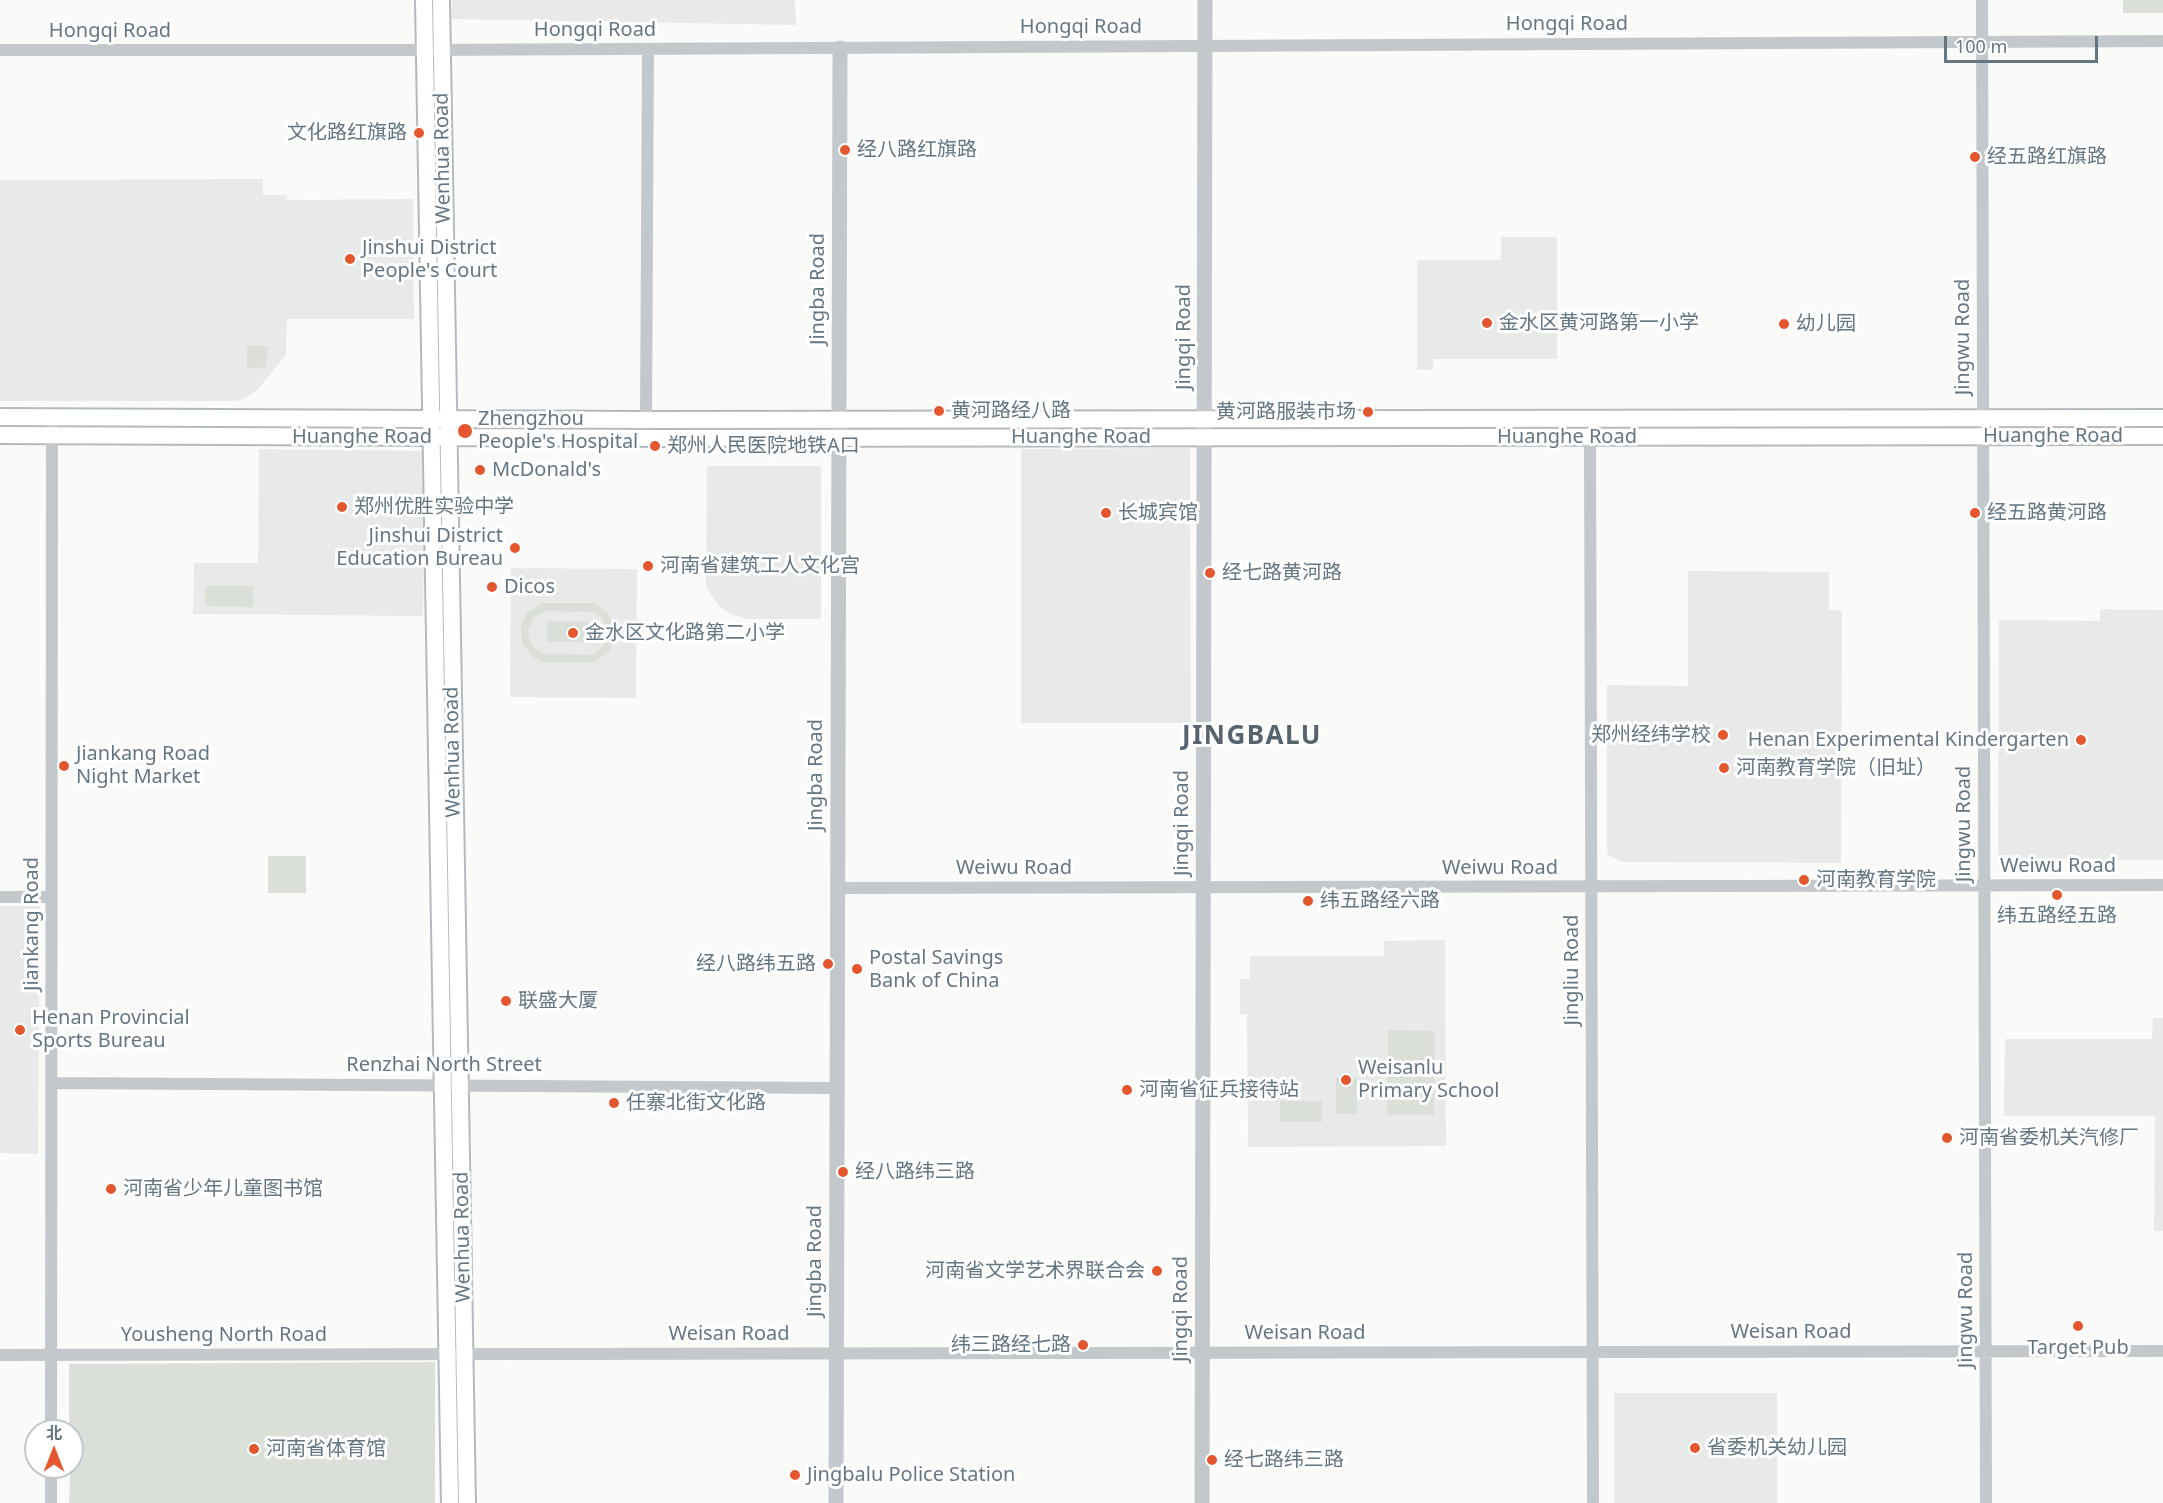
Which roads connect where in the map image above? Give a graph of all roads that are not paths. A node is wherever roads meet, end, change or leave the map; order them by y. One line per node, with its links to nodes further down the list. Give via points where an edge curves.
1 (424, 0): 11 (main road, Wenhua Road)
2 (441, 0): 11 (main road, Wenhua Road)
3 (1205, 0): 7 (street, Jingqi Road)
4 (1983, 0): 5 (street, Jingwu Road)
5 (1982, 41): 6 (street, Hongqi Road); 7 (street, Hongqi Road); 14 (street, Jingwu Road)
6 (2163, 41)
7 (1205, 45): 8 (street, Hongqi Road); 17 (street, Jingqi Road)
8 (840, 48): 9 (street, Hongqi Road); 19 (street, Jingba Road)
9 (648, 49): 11 (street, Hongqi Road); 18 (street)
10 (0, 50): 11 (street, Hongqi Road)
11 (433, 50): 16 (main road, Wenhua Road)
12 (0, 417): 13 (main road, Huanghe Road)
13 (52, 417): 16 (main road, Huanghe Road); 21 (street, Jiankang Road)
14 (1983, 418): 15 (main road, Huanghe Road); 17 (main road, Huanghe Road); 22 (street, Jingwu Road)
15 (2163, 418)
16 (439, 419): 18 (main road, Huanghe Road); 24 (main road, Wenhua Road)
17 (1204, 419): 19 (main road, Huanghe Road); 25 (street, Jingqi Road)
18 (646, 420): 19 (main road, Huanghe Road)
19 (838, 420): 27 (street, Jingba Road)
20 (0, 435): 21 (main road, Huanghe Road)
21 (52, 435): 24 (main road, Huanghe Road); 34 (street, Jiankang Road)
22 (1983, 436): 23 (main road, Huanghe Road); 26 (main road, Huanghe Road); 29 (street, Jingwu Road)
23 (2163, 436)
24 (440, 437): 27 (main road, Huanghe Road); 36 (main road, Wenhua Road)
25 (1204, 437): 26 (main road, Huanghe Road); 27 (main road, Huanghe Road); 32 (street, Jingqi Road)
26 (1590, 437): 30 (street, Jingliu Road)
27 (838, 438): 31 (street, Jingba Road)
28 (2163, 885): 29 (street, Weiwu Road)
29 (1984, 886): 30 (street, Weiwu Road); 41 (street, Jingwu Road)
30 (1591, 887): 32 (street, Weiwu Road); 40 (street, Jingliu Road)
31 (837, 888): 32 (street, Weiwu Road); 37 (street, Jingba Road)
32 (1203, 888): 39 (street, Jingqi Road)
33 (0, 897): 34 (street)
34 (52, 897): 35 (street, Jiankang Road)
35 (52, 1083): 36 (street, Renzhai North Street); 45 (street, Jiankang Road)
36 (452, 1085): 37 (street, Renzhai North Street); 43 (main road, Wenhua Road)
37 (836, 1088): 42 (street, Jingba Road)
38 (2163, 1351): 41 (street, Weisan Road)
39 (1202, 1352): 40 (street, Weisan Road); 42 (street, Weisan Road); 52 (street, Jingqi Road)
40 (1593, 1352): 41 (street, Weisan Road); 53 (street, Jingliu Road)
41 (1986, 1352): 54 (street, Jingwu Road)
42 (836, 1353): 43 (street, Weisan Road); 51 (street, Jingba Road)
43 (456, 1354): 45 (street, Yousheng North Road); 49 (main road, Wenhua Road); 50 (main road, Wenhua Road)
44 (0, 1355): 45 (street, Yousheng North Road)
45 (51, 1355): 46 (street, Jiankang Road)
46 (51, 1419)
47 (51, 1479): 48 (street)
48 (51, 1503)
49 (450, 1503)
50 (466, 1503)
51 (836, 1503)
52 (1202, 1503)
53 (1593, 1503)
54 (1986, 1503)

